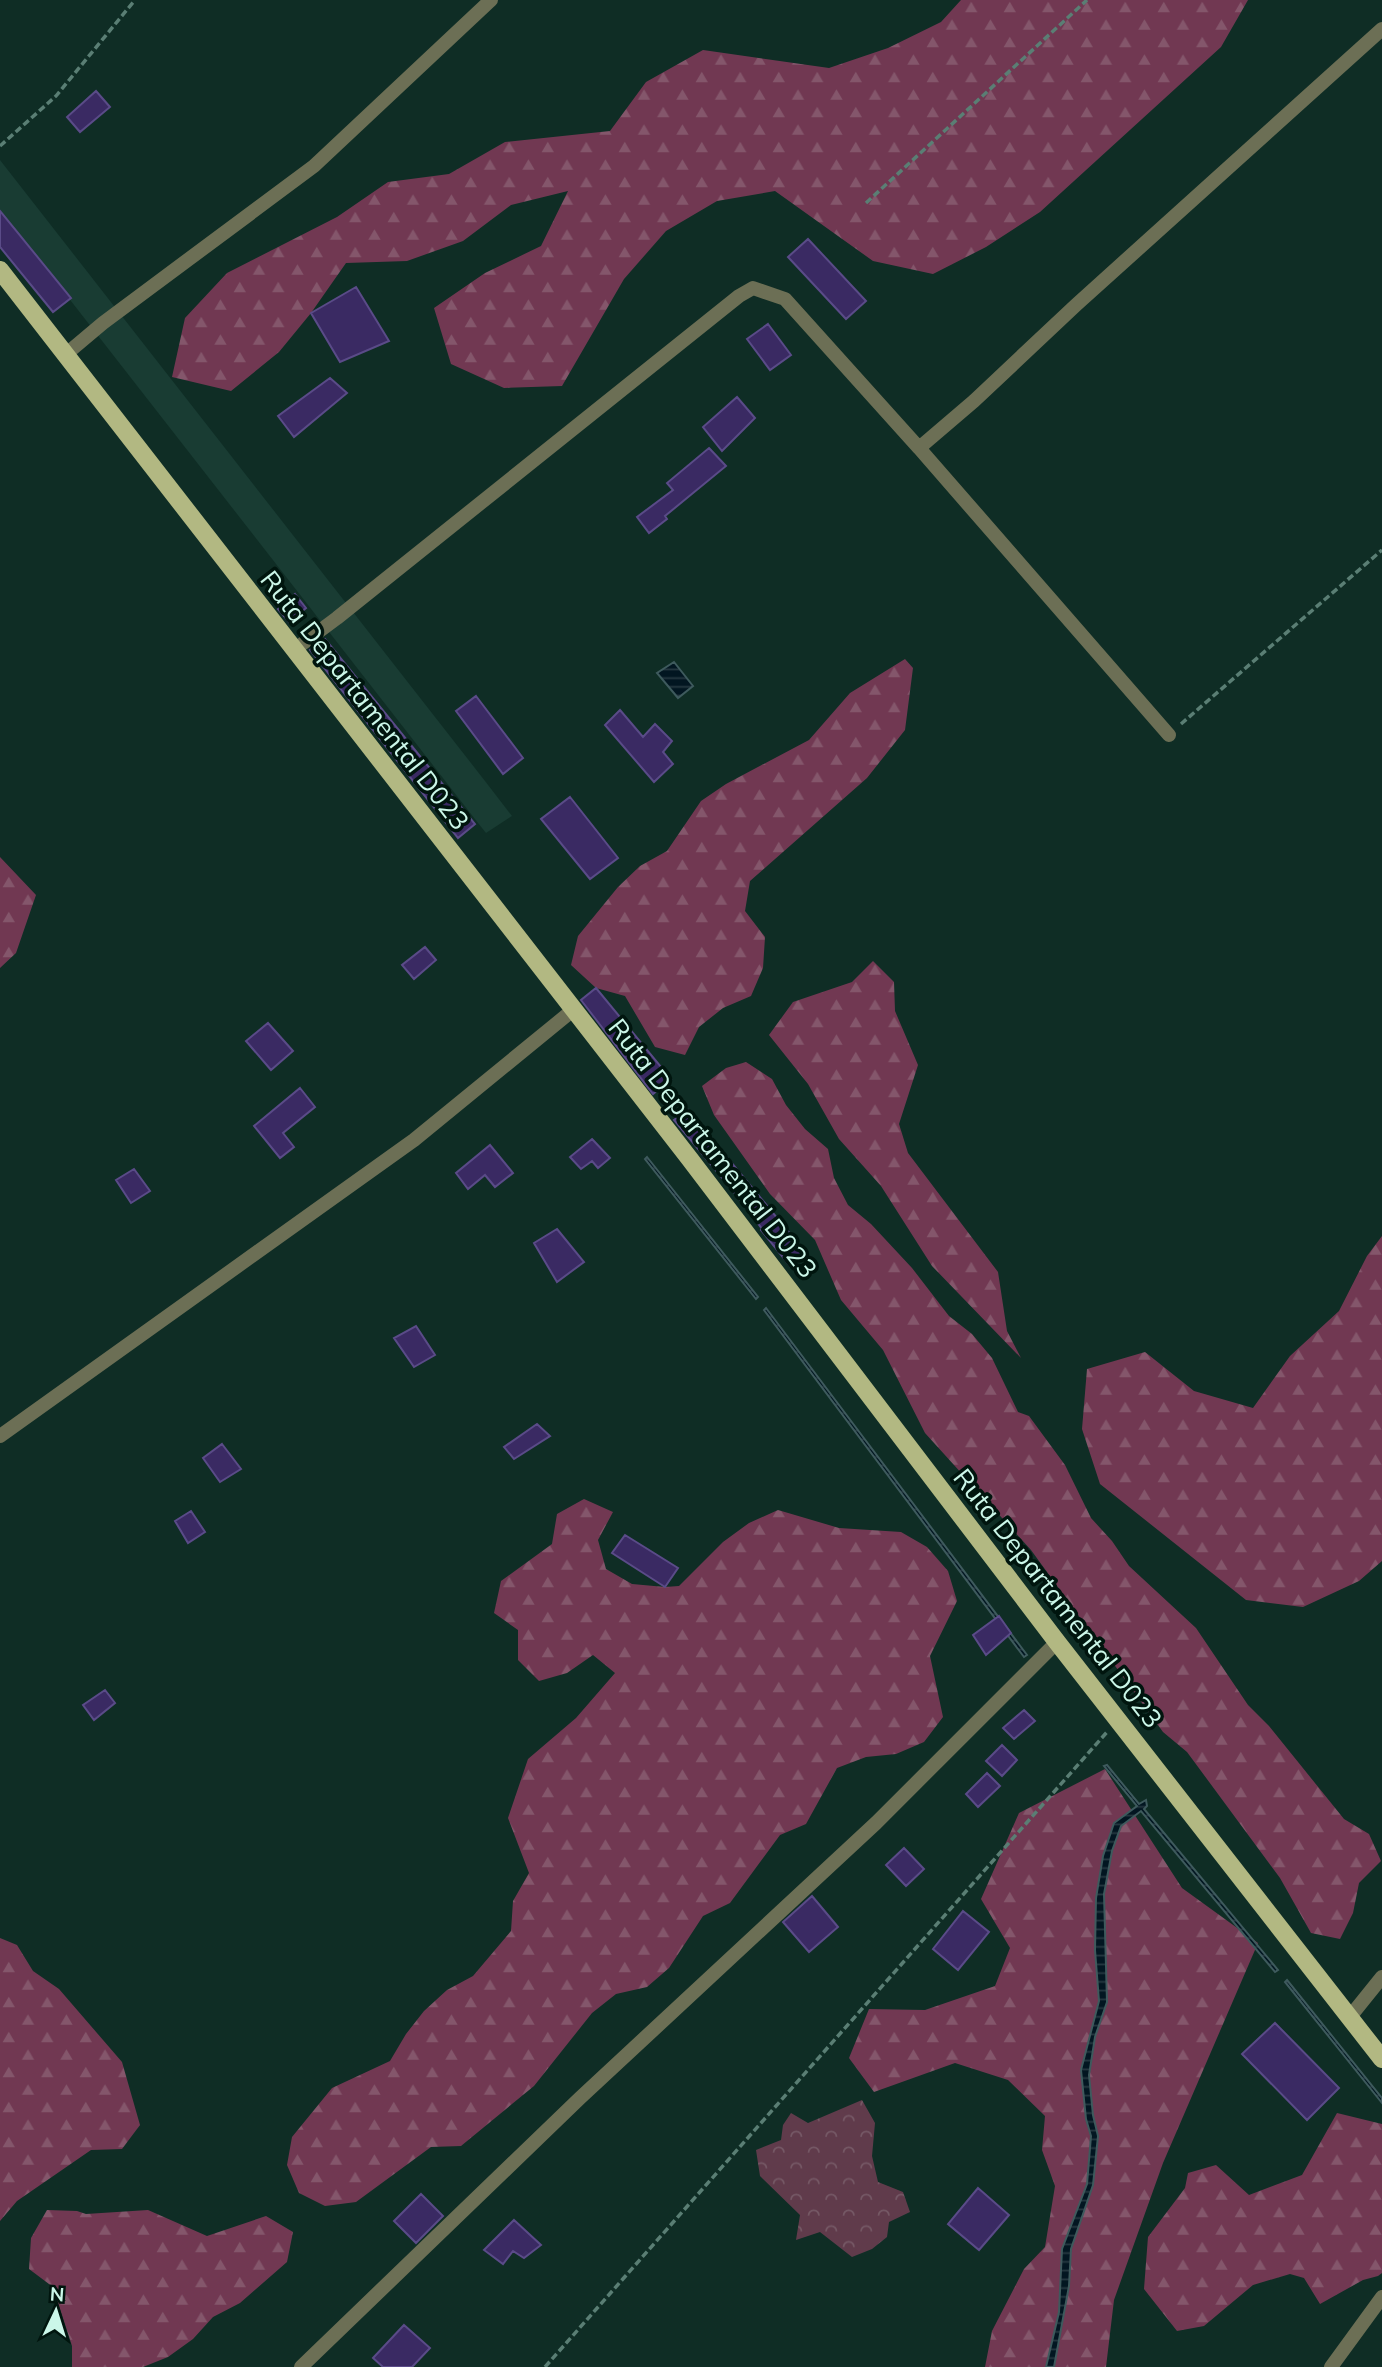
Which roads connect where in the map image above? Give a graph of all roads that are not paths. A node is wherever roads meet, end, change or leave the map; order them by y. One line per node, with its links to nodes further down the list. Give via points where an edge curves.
1 (491, 0): 4 (street, via 314,166)
2 (1382, 29): 5 (street)
3 (0, 270): 4 (main road, Ruta Departamental D023)
4 (65, 355): 6 (main road, Ruta Departamental D023)
5 (919, 448): 6 (street, via 785,299 753,288); 7 (street)
6 (293, 650): 8 (main road, Ruta Departamental D023)
7 (1169, 735)
8 (573, 1010): 9 (street, via 414,1140); 10 (main road, Ruta Departamental D023)
9 (0, 1436)
10 (1057, 1643): 12 (main road, Ruta Departamental D023); 15 (street, via 876,1823 580,2098)
11 (1382, 1977): 12 (street)
12 (1349, 2018): 13 (main road, Ruta Departamental D023)
13 (1382, 2059)
14 (1382, 2297): 16 (street)
15 (301, 2367)
16 (1331, 2367)

